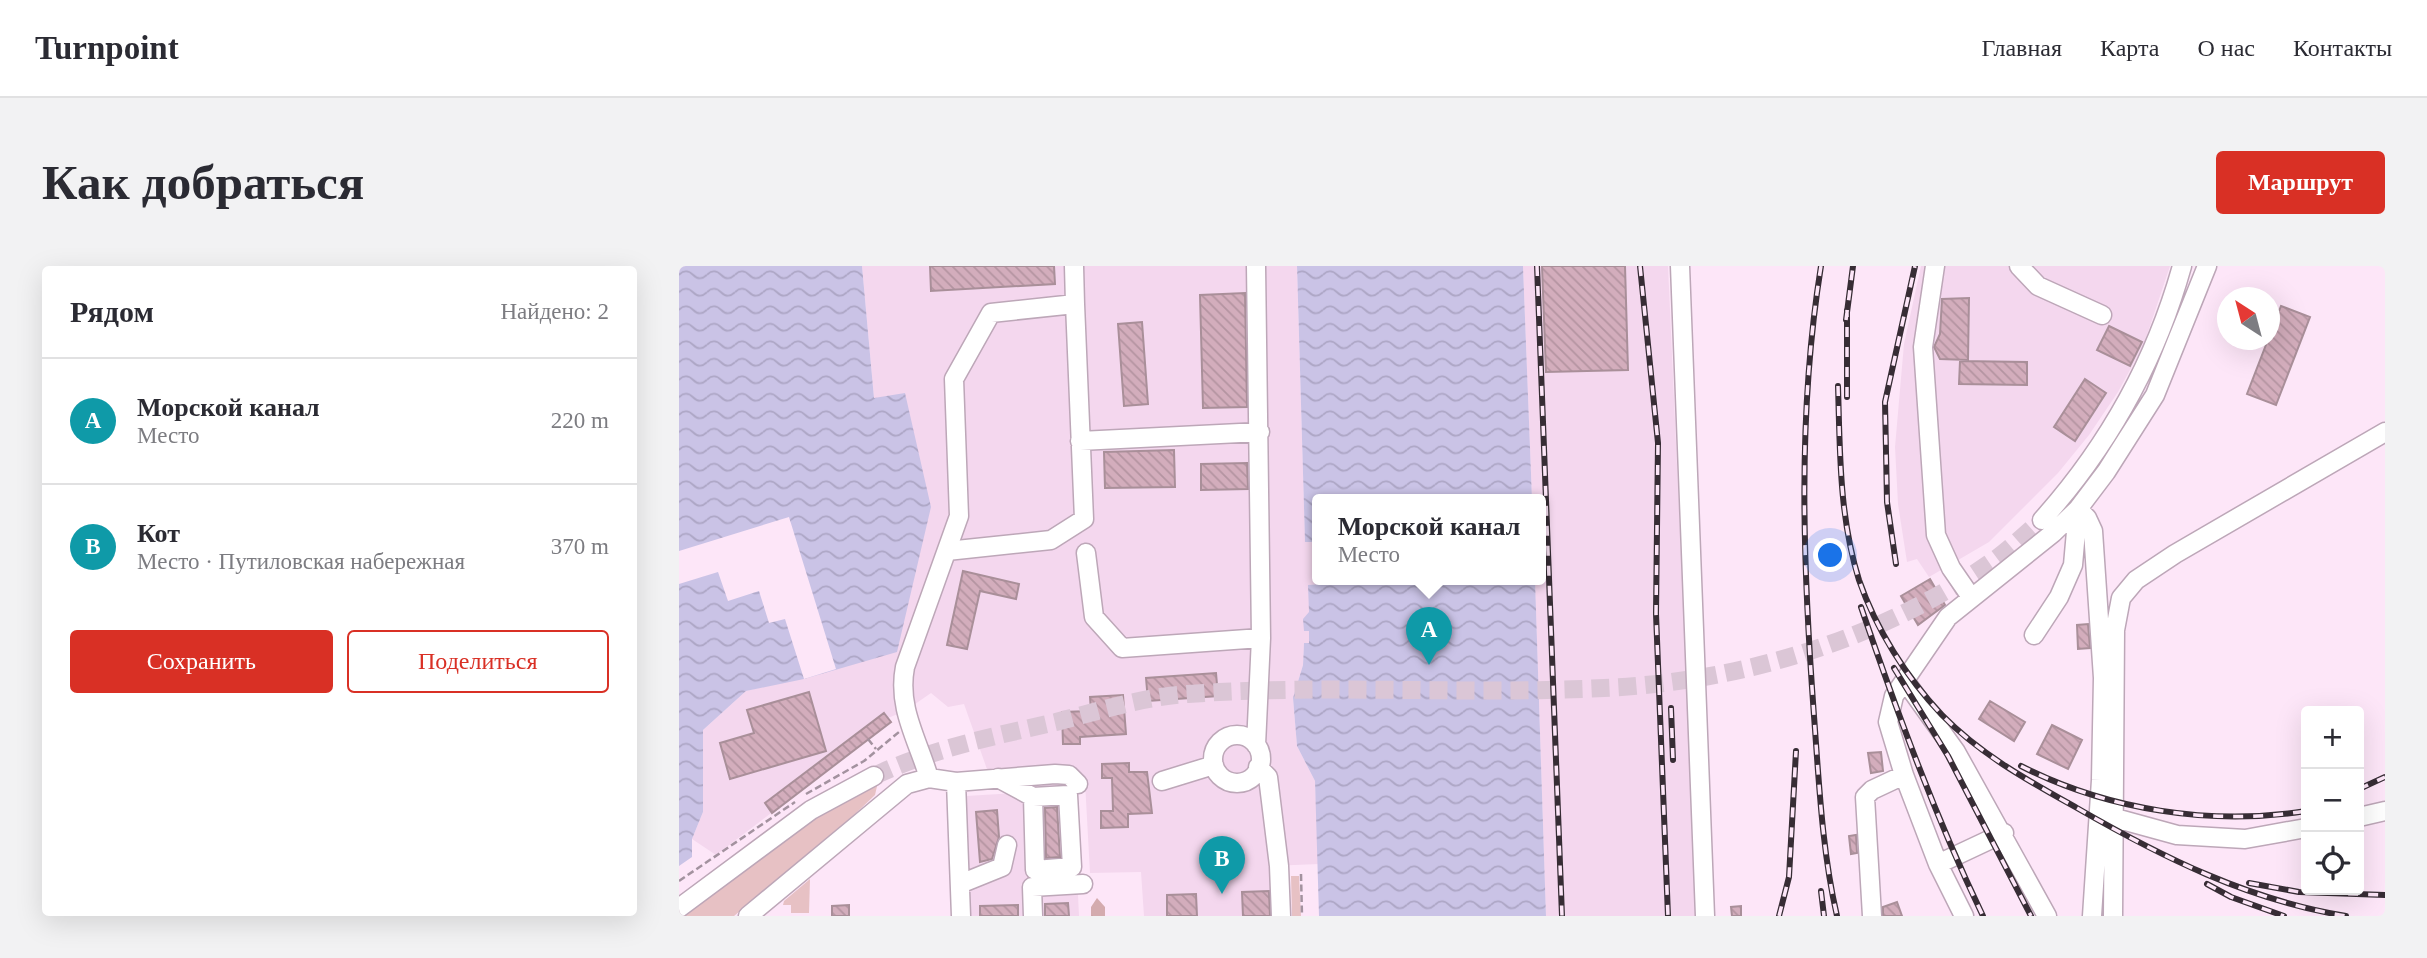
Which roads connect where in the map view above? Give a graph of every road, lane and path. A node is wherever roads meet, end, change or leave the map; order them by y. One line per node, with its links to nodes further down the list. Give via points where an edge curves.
1 (1074, 266): 8 (street)
2 (1256, 266): 10 (street)
3 (1680, 266): 55 (street)
4 (1935, 266): 17 (street, via 1923,347 1936,535)
5 (2019, 266): 9 (street, via 2038,286)
6 (2182, 266): 14 (street, via 2158,340 2120,417)
7 (2207, 266): 13 (street, via 2155,395)
8 (1075, 304): 12 (street); 15 (street, via 992,313 954,379 959,516)
9 (2102, 315)
10 (1260, 432): 12 (street); 19 (street)
11 (2385, 432): 37 (street, via 2175,554 2136,580 2122,598 2115,630)
12 (1080, 441): 15 (street, via 1084,519 1051,540)
13 (2078, 509): 17 (street); 18 (street, via 2073,565); 59 (street, via 2093,531 2103,678)
14 (2042, 520)
15 (947, 551): 21 (street, via 905,667 901,689)
16 (1086, 553): 19 (street, via 1094,617 1122,648)
17 (1971, 597): 20 (street, via 1948,617)
18 (2034, 635)
19 (1261, 638): 23 (street)
20 (1905, 681): 28 (street, via 1894,696 1888,722); 39 (street, via 1956,752)
21 (910, 724): 24 (path); 29 (street)
22 (868, 739): 24 (path)
23 (1256, 745): 25 (street, via 1240,735 1231,736 1216,747); 26 (street)
24 (876, 749): 27 (path)
25 (1213, 765): 26 (street, via 1233,783 1251,778); 31 (street)
26 (1258, 767): 53 (street, via 1268,777)
27 (869, 768): 48 (street)
28 (1904, 775): 42 (street); 56 (street, via 1865,797)
29 (929, 778): 32 (street); 47 (street, via 907,784)
30 (997, 778): 32 (street); 33 (street, via 1062,774); 34 (street)
31 (1162, 781)
32 (956, 782): 45 (street)
33 (1078, 784)
34 (1033, 797)
35 (2385, 811): 36 (street)
36 (2364, 816)
37 (2115, 818): 38 (street, via 2177,835 2245,839); 60 (street)
38 (2301, 829)
39 (2004, 833): 42 (street); 58 (street)
40 (1007, 845): 45 (street, via 1002,867)
41 (705, 861): 44 (path)
42 (1938, 864): 57 (street)
43 (1301, 874): 54 (path)
44 (679, 881)
45 (960, 884): 51 (street)
46 (1083, 884): 52 (street, via 1032,887)
47 (765, 902): 49 (street); 50 (street)
48 (679, 908)
49 (748, 916)
50 (777, 916)
51 (961, 916)
52 (1033, 916)
53 (1282, 916)
54 (1303, 916)
55 (1705, 916)
56 (1872, 916)
57 (1964, 916)
58 (2047, 916)
59 (2092, 916)
60 (2113, 916)

